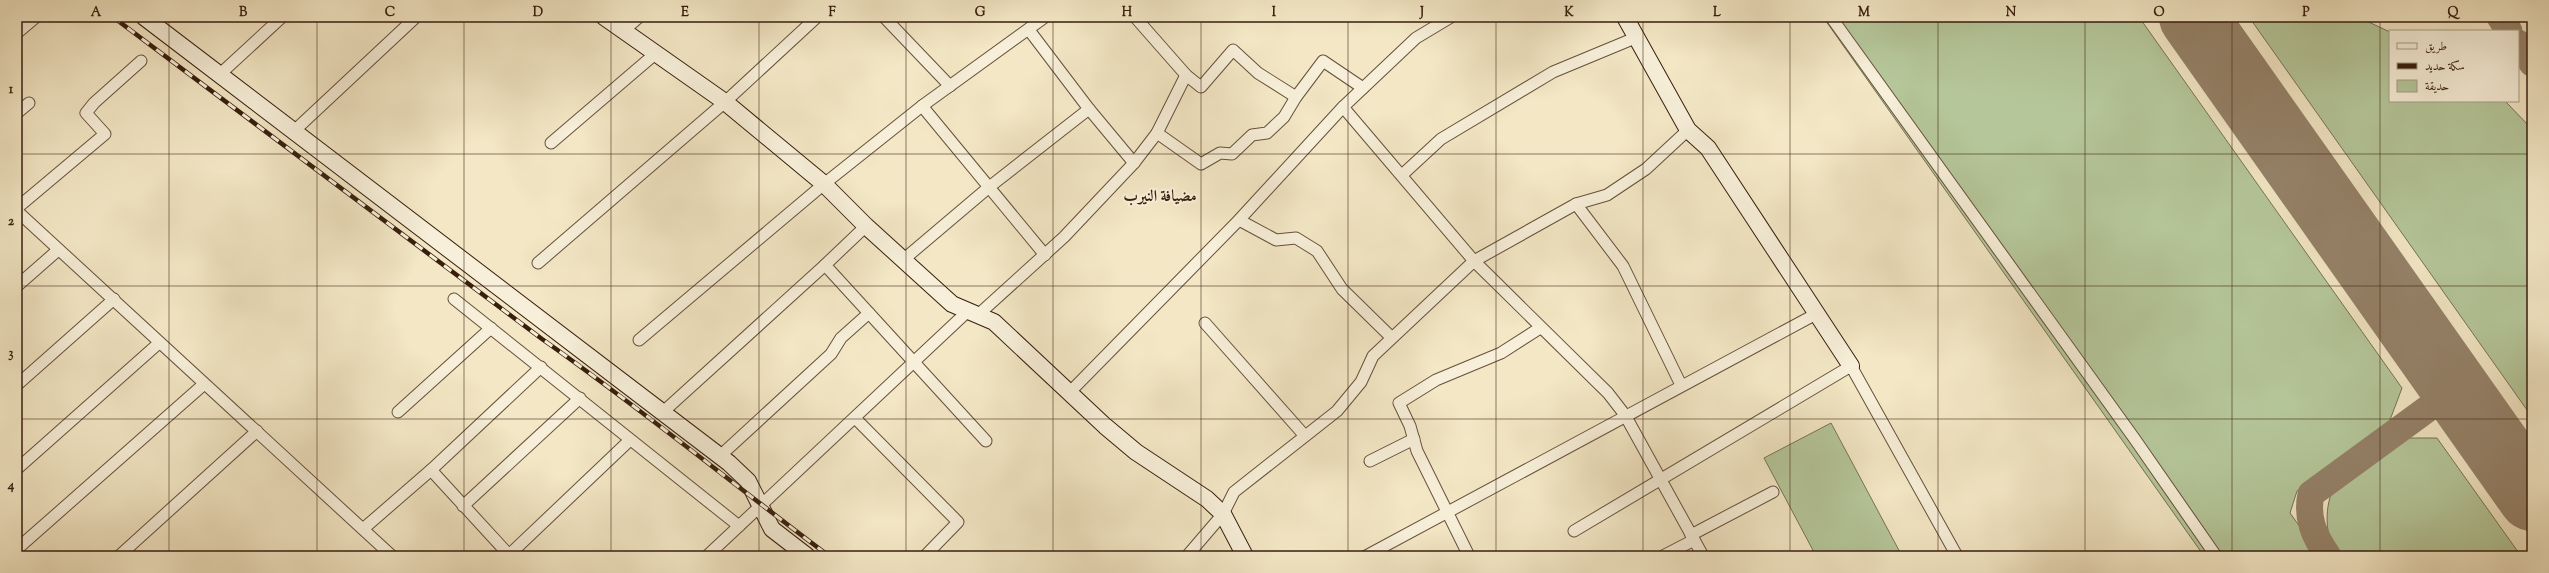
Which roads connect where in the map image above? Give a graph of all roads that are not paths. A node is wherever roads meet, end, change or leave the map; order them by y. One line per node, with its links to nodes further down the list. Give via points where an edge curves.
1 (36, 17): 16 (street)
2 (282, 17): 21 (street)
3 (416, 17): 32 (street)
4 (604, 17): 15 (street)
5 (639, 17): 15 (street)
6 (816, 17): 25 (street)
7 (884, 17): 22 (street)
8 (1046, 17): 14 (street)
9 (1135, 17): 20 (street)
10 (1451, 17): 23 (street, via 1416,38)
11 (1625, 17): 17 (street)
12 (1831, 17): 107 (street)
13 (146, 18): 21 (street)
14 (1030, 30): 22 (street); 29 (street)
15 (623, 31): 18 (street)
16 (17, 33)
17 (1635, 38): 31 (street); 36 (street, via 1553,72 1441,139)
18 (656, 54): 25 (street); 34 (street)
19 (141, 61): 40 (street, via 86,113 105,134)
20 (1186, 75): 24 (street, via 1201,87 1233,50 1258,73); 33 (street)
21 (218, 76): 32 (street)
22 (950, 86): 27 (street)
23 (1363, 88): 24 (street, via 1323,61); 28 (street)
24 (1296, 97): 33 (street, via 1289,111 1267,133 1252,135 1232,154 1220,153 1201,164)
25 (725, 102): 37 (street); 48 (street)
26 (29, 103): 30 (street)
27 (922, 106): 37 (street); 38 (street)
28 (1343, 107): 36 (street); 42 (street)
29 (1089, 108): 35 (street); 38 (street)
30 (17, 113)
31 (1688, 130): 39 (street, via 1646,169 1607,195); 55 (street, via 1708,148 1779,253)
32 (293, 132): 71 (street)
33 (1157, 132): 35 (street)
34 (551, 143)
35 (1134, 163): 45 (street)
36 (1402, 175): 47 (street)
37 (824, 184): 43 (street); 60 (street)
38 (988, 188): 45 (street); 46 (street)
39 (1576, 204): 47 (street); 67 (street, via 1623,266)
40 (17, 208)
41 (17, 211): 44 (street)
42 (1239, 220): 59 (street, via 1276,240 1296,238 1318,251 1342,289); 68 (street)
43 (866, 226): 46 (street); 49 (street)
44 (58, 250): 50 (street); 51 (street)
45 (1045, 255): 54 (street)
46 (903, 260): 54 (street, via 952,304)
47 (1474, 261): 58 (street); 59 (street)
48 (538, 263)
49 (825, 265): 53 (street); 71 (street)
50 (17, 286)
51 (114, 299): 61 (street); 65 (street)
52 (454, 299): 57 (street)
53 (869, 313): 62 (street); 79 (street, via 841,338 831,354)
54 (974, 313): 62 (street); 68 (street, via 994,322)
55 (1816, 314): 63 (street); 67 (street)
56 (1205, 323): 75 (street)
57 (491, 328): 64 (street); 70 (street)
58 (1540, 328): 72 (street, via 1608,393); 76 (street, via 1501,353 1436,380 1399,403)
59 (1391, 337): 75 (street, via 1373,356 1361,382 1352,394 1337,411)
60 (639, 340)
61 (159, 343): 66 (street); 81 (street)
62 (914, 363): 73 (street); 78 (street)
63 (1851, 366): 83 (street); 106 (street)
64 (541, 367): 69 (street); 82 (street)
65 (17, 385)
66 (204, 385): 74 (street); 93 (street)
67 (1681, 385): 72 (street)
68 (1070, 392): 88 (street, via 1136,452 1207,499)
69 (580, 398): 77 (street); 85 (street)
70 (398, 412)
71 (663, 412): 79 (street)
72 (1625, 415): 83 (street); 87 (street)
73 (855, 418): 86 (street); 99 (street, via 958,522)
74 (257, 431): 90 (street); 95 (street)
75 (1305, 436): 88 (street, via 1234,492)
76 (1414, 438): 80 (street); 87 (street, via 1417,451)
77 (630, 440): 89 (street); 94 (street)
78 (986, 441)
79 (720, 456): 86 (street, via 748,481)
80 (1370, 461)
81 (17, 469)
82 (431, 470): 85 (street); 90 (street)
83 (1661, 481): 91 (street); 92 (street)
84 (1773, 492): 92 (street)
85 (463, 506): 94 (street)
86 (762, 506): 89 (street); 98 (street, via 772,529)
87 (1447, 511): 102 (street); 103 (street)
88 (1223, 514): 100 (street); 101 (street)
89 (739, 526): 97 (street)
90 (363, 529): 96 (street)
91 (1574, 531)
92 (1692, 538): 104 (street); 105 (street)
93 (17, 549)
94 (509, 555)
95 (119, 556)
96 (392, 556)
97 (707, 556)
98 (807, 556)
99 (925, 556)
100 (1187, 556)
101 (1245, 556)
102 (1366, 556)
103 (1469, 556)
104 (1663, 556)
105 (1702, 556)
106 (1957, 556)
107 (2216, 556)

